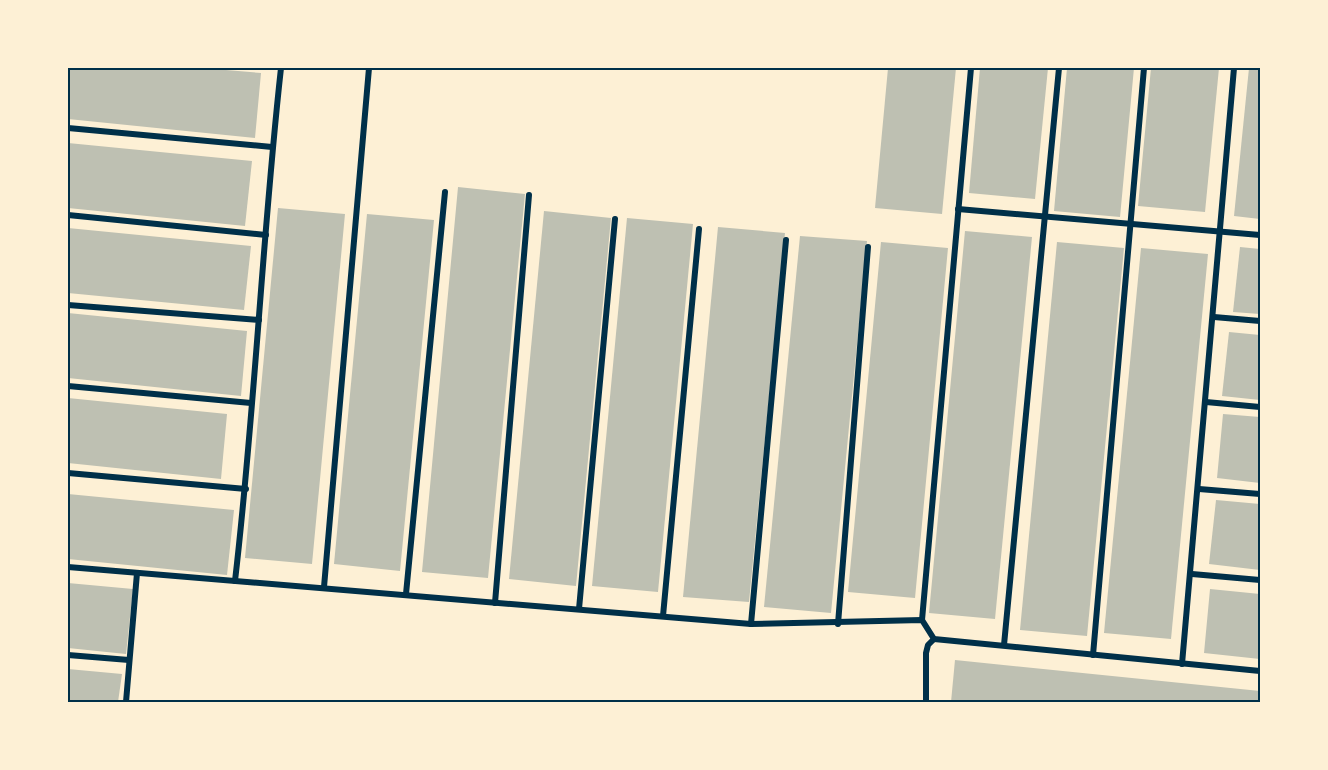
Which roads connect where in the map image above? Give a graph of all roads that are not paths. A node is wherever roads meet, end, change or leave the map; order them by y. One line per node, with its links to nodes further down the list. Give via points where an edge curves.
1 (281, 68): 8 (street)
2 (369, 68): 39 (street)
3 (971, 68): 11 (street)
4 (1059, 68): 13 (street)
5 (1144, 68): 15 (street)
6 (1234, 68): 17 (street)
7 (68, 128): 8 (street)
8 (272, 147): 18 (street)
9 (445, 192): 40 (street)
10 (529, 195): 41 (street)
11 (958, 208): 13 (street); 44 (street)
12 (68, 215): 18 (street)
13 (1046, 217): 15 (street); 48 (street)
14 (615, 219): 42 (street)
15 (1131, 224): 17 (street); 50 (street)
16 (699, 229): 43 (street)
17 (1221, 232): 19 (street); 23 (street)
18 (266, 235): 24 (street)
19 (1260, 235)
20 (786, 240): 45 (street)
21 (868, 247): 46 (street)
22 (68, 305): 24 (street)
23 (1214, 317): 25 (street); 27 (street)
24 (259, 320): 28 (street)
25 (1260, 321)
26 (68, 386): 28 (street)
27 (1206, 402): 29 (street); 32 (street)
28 (251, 403): 31 (street)
29 (1260, 407)
30 (68, 473): 31 (street)
31 (246, 489): 38 (street)
32 (1199, 489): 33 (street); 36 (street)
33 (1260, 494)
34 (68, 567): 35 (street)
35 (137, 573): 38 (street); 51 (street)
36 (1192, 574): 37 (street); 52 (street)
37 (1260, 580)
38 (235, 581): 39 (street)
39 (324, 587): 40 (street)
40 (406, 594): 41 (street)
41 (495, 603): 42 (street)
42 (579, 609): 43 (street)
43 (663, 616): 45 (street)
44 (922, 620): 46 (street); 47 (street)
45 (751, 624): 46 (street)
46 (838, 624)
47 (934, 639): 48 (street); 55 (street, via 926,653)
48 (1004, 645): 50 (street)
49 (68, 655): 51 (street)
50 (1093, 655): 52 (street)
51 (129, 660): 54 (street)
52 (1182, 664): 53 (street)
53 (1260, 671)
54 (126, 702)
55 (926, 702)

